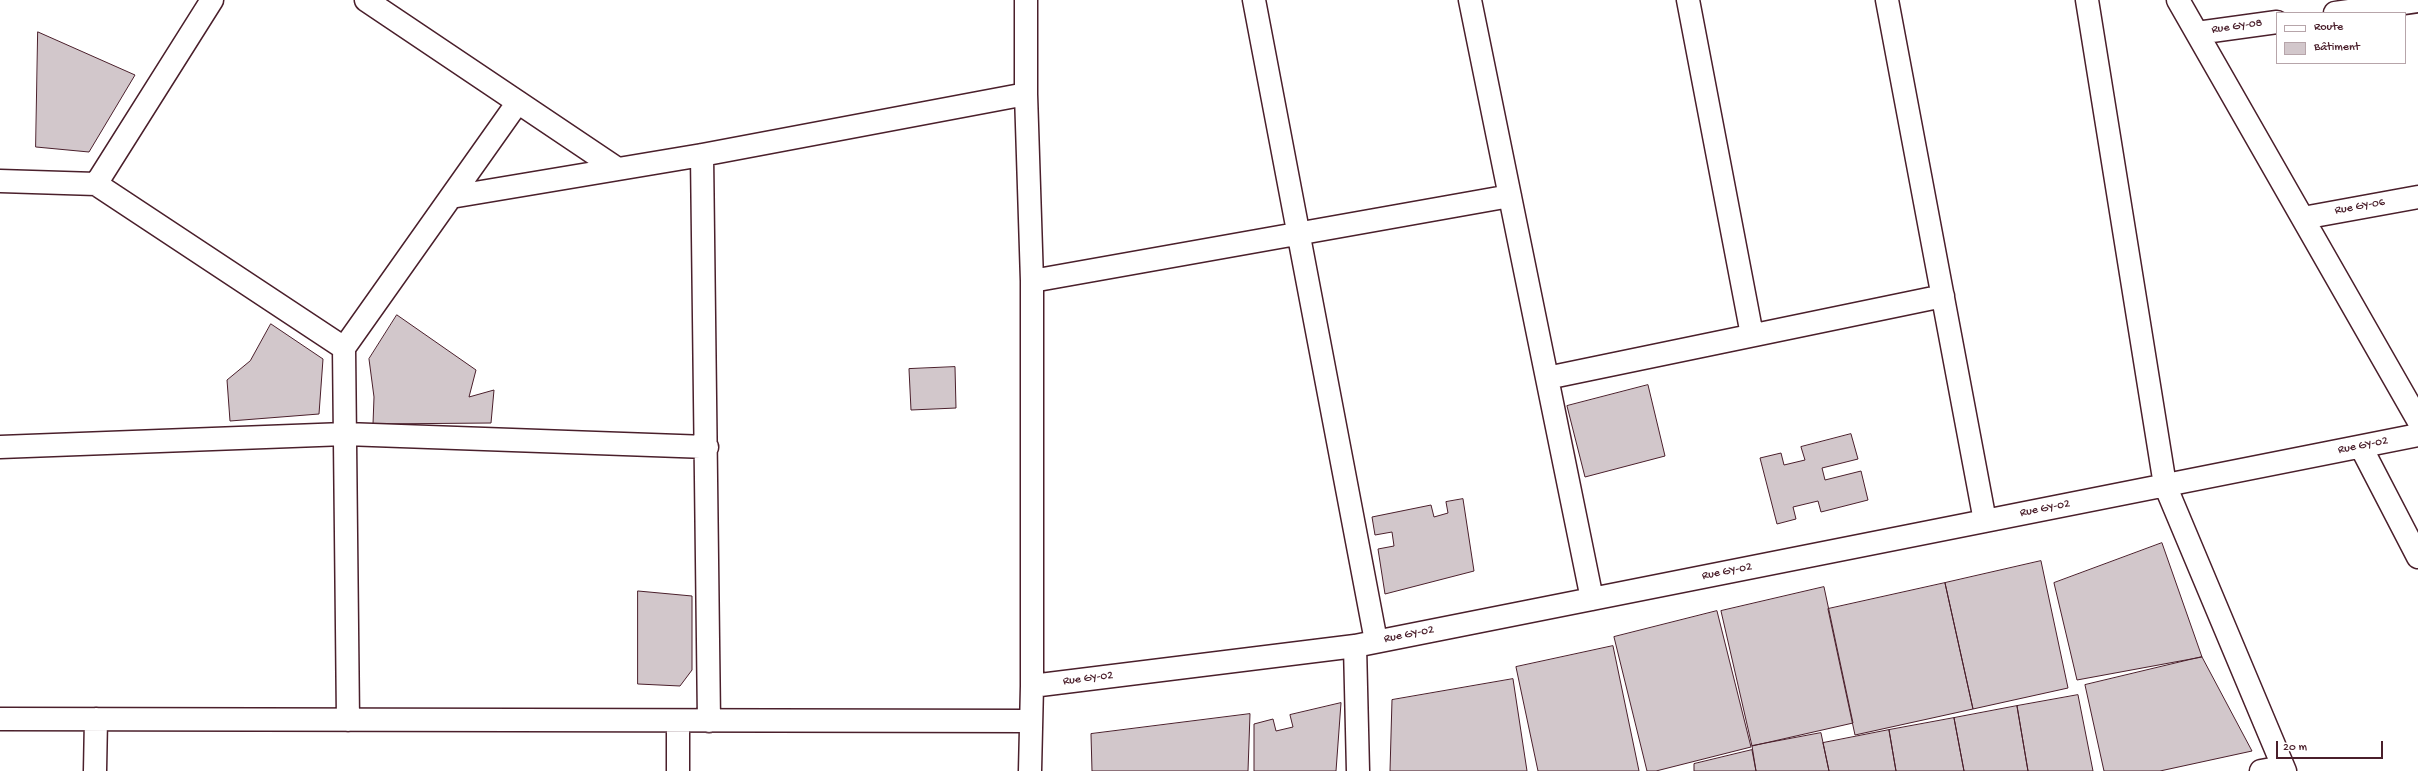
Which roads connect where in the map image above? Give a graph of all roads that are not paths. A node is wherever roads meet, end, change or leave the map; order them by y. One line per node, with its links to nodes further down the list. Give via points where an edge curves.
1 (212, 0): 19 (street)
2 (366, 0): 15 (street)
3 (1027, 0): 14 (street)
4 (1254, 0): 24 (street)
5 (1470, 0): 20 (street)
6 (1688, 0): 27 (street)
7 (1887, 0): 26 (street)
8 (2087, 0): 36 (street)
9 (2178, 0): 13 (street)
10 (2418, 1): 11 (street)
11 (2342, 12)
12 (2276, 22): 13 (street, Rue GY-08)
13 (2197, 33): 23 (street)
14 (1026, 94): 16 (street); 25 (street)
15 (518, 102): 17 (street); 21 (street)
16 (702, 155): 17 (street); 34 (street)
17 (616, 168): 21 (street)
18 (0, 181): 19 (street)
19 (96, 184): 28 (street)
20 (1510, 196): 24 (street); 29 (street)
21 (450, 197): 28 (street)
22 (2418, 197): 23 (street, Rue GY-06)
23 (2303, 218): 30 (street)
24 (1298, 234): 25 (street); 40 (street)
25 (1032, 281): 41 (street)
26 (1943, 296): 27 (street); 37 (street)
27 (1752, 335): 29 (street)
28 (344, 348): 31 (street)
29 (1547, 378): 39 (street)
30 (2418, 420)
31 (345, 434): 33 (street); 34 (street); 44 (street)
32 (2418, 435): 35 (street, Rue GY-02)
33 (0, 447)
34 (707, 447): 46 (street)
35 (2361, 447): 36 (street, Rue GY-02); 38 (street)
36 (2165, 485): 37 (street, Rue GY-02); 48 (street)
37 (1985, 521): 39 (street, Rue GY-02)
38 (2418, 557)
39 (1592, 599): 40 (street, Rue GY-02)
40 (1366, 644): 41 (street, Rue GY-02); 52 (street)
41 (1032, 686): 47 (street)
42 (0, 719): 43 (street)
43 (96, 719): 44 (street); 49 (street)
44 (348, 720): 45 (street)
45 (678, 721): 46 (street); 50 (street)
46 (709, 721): 47 (street)
47 (1031, 721): 51 (street)
48 (2284, 769): 53 (street)
49 (95, 771)
50 (678, 771)
51 (1030, 771)
52 (1358, 771)
53 (2261, 771)

